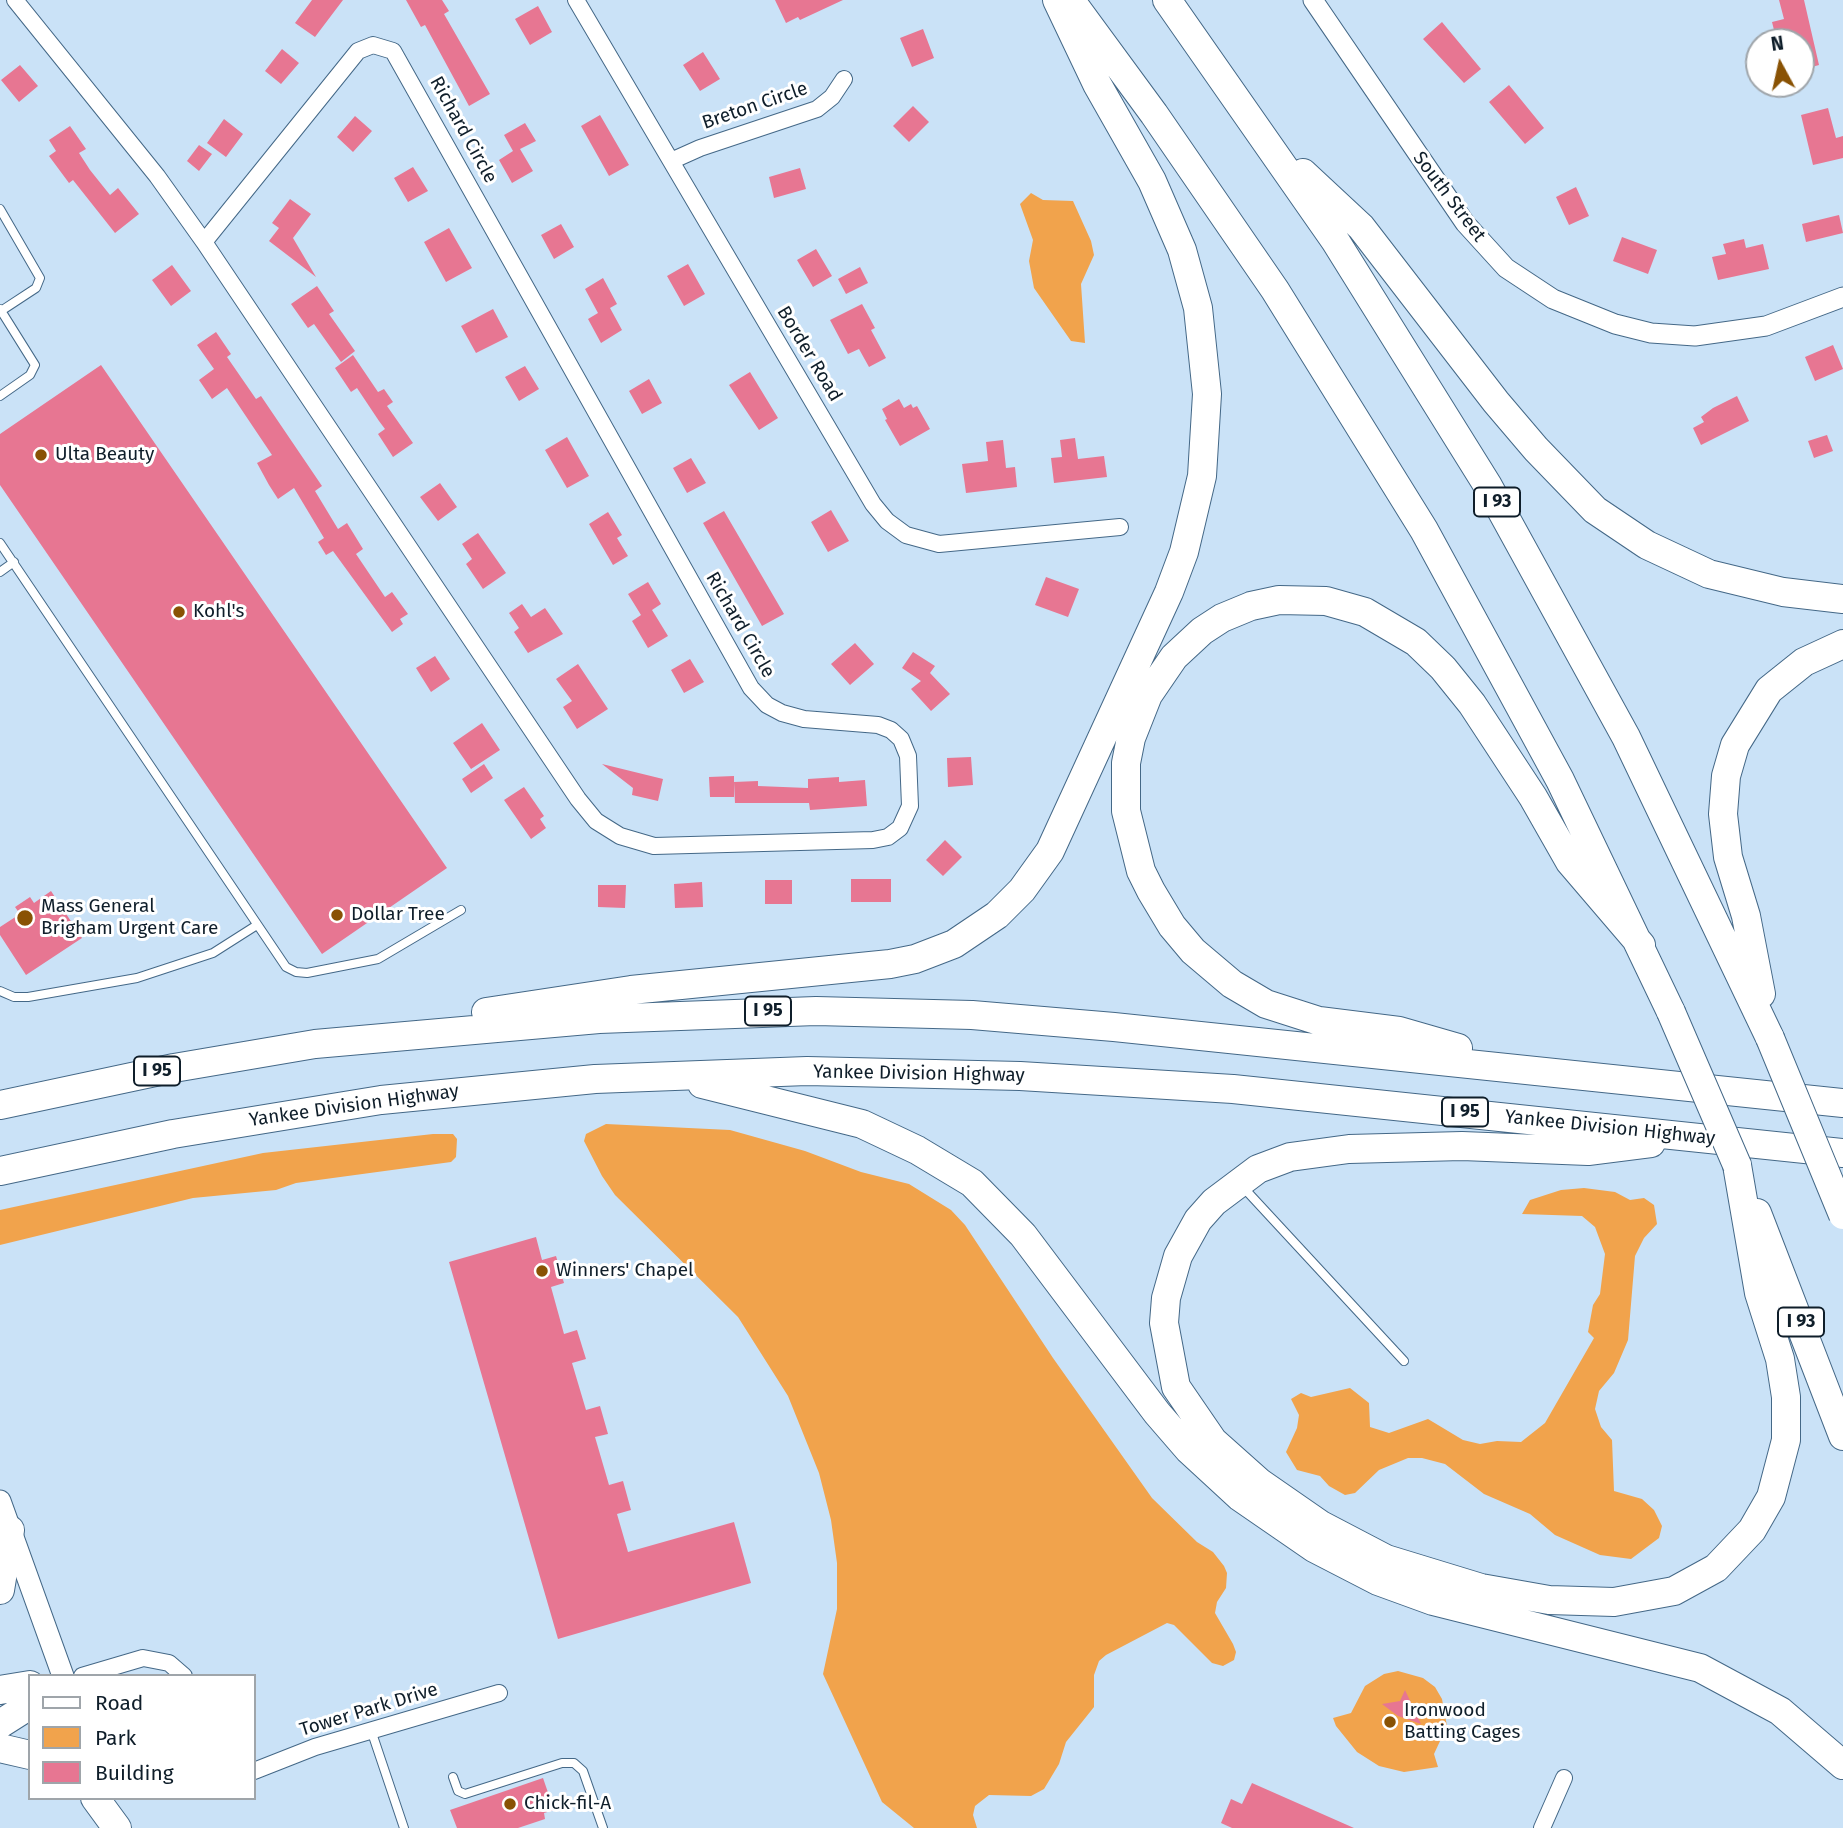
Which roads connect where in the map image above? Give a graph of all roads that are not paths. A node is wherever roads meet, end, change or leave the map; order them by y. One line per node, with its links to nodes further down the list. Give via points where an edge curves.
1 (15, 0): 11 (street, Richard Circle, via 157,176)
2 (576, 0): 9 (street, Border Road)
3 (1057, 0): 26 (highway, via 1097,84 1146,170 1182,250 1201,329 1207,421 1196,507 1177,572 1044,862 997,915 954,944 915,959 529,1004)
4 (1070, 0): 23 (highway, I 93, via 1209,192 1387,469 1527,716)
5 (1167, 0): 8 (highway, I 93)
6 (1313, 0): 12 (street, South Street, via 1465,223 1506,268 1553,299 1615,324 1651,333 1695,336 1766,326)
7 (844, 79): 9 (street, Breton Circle, via 817,109)
8 (1267, 139): 19 (highway, via 1361,227 1496,402 1595,510 1647,545 1709,574 1783,592); 25 (highway, I 93, via 1398,339 1535,569 1658,801)
9 (671, 161): 15 (street, Border Road, via 887,522 906,535 939,544)
10 (0, 209): 13 (lane, via 40,278 36,288)
11 (204, 242): 11 (street, Richard Circle, via 355,54 373,44 393,51 751,688 782,713 878,724 901,739 908,756 910,806 900,828 873,840 654,846 620,836 596,821)
12 (1843, 297)
13 (0, 310): 14 (lane, via 35,365 30,376)
14 (0, 396)
15 (1120, 527)
16 (0, 543): 17 (lane)
17 (14, 562): 18 (lane); 22 (lane)
18 (0, 572)
19 (1843, 599)
20 (1843, 644): 25 (highway, via 1804,662 1769,690 1735,745 1726,775 1723,814 1728,858 1746,916)
21 (461, 910): 22 (lane, via 386,956 307,973 286,967)
22 (257, 925): 24 (lane, via 213,953 137,978 21,998)
23 (1641, 945): 27 (highway, via 1570,862 1517,771 1458,685 1430,655 1384,620 1326,601 1279,600 1222,618 1174,657 1148,695 1131,738 1126,811 1141,871 1182,939 1232,984 1290,1013 1399,1031); 39 (highway, I 93, bridge, via 1737,1165)
24 (0, 991)
25 (1770, 1038): 40 (highway, I 93, bridge)
26 (315, 1044): 27 (highway, I 95, via 672,1014 901,1012 1045,1021); 32 (highway, I 95)
27 (1527, 1069): 30 (highway, I 95)
28 (665, 1075): 33 (highway, Yankee Division Highway / I 95, via 867,1071 1115,1081 1304,1095); 34 (highway, Yankee Division Highway / I 95, via 381,1100); 57 (highway, via 862,1124 959,1174 990,1198 1023,1235 1189,1450 1240,1497 1314,1548 1378,1581 1433,1601 1700,1668 1780,1711)
29 (1843, 1093): 30 (highway)
30 (1779, 1096): 31 (highway, I 95)
31 (1843, 1103)
32 (0, 1105)
33 (1696, 1137): 35 (highway, Yankee Division Highway / I 95); 38 (highway, via 1588,1151 1417,1146 1323,1151 1280,1160)
34 (102, 1149): 36 (highway, Yankee Division Highway / I 95); 37 (highway)
35 (1843, 1153)
36 (0, 1171)
37 (0, 1182)
38 (1237, 1182): 39 (highway, via 1214,1202 1189,1235 1166,1298 1164,1323 1171,1373 1202,1427 1241,1467 1288,1503 1386,1559 1506,1594 1590,1602 1653,1597 1708,1574 1740,1546 1771,1497 1786,1440 1786,1397 1780,1359 1759,1293); 41 (lane)
39 (1750, 1209): 42 (highway, I 93)
40 (1843, 1215)
41 (1404, 1361)
42 (1843, 1436)
43 (0, 1501): 44 (main road)
44 (10, 1530): 45 (highway); 46 (main road)
45 (0, 1590)
46 (62, 1674)
47 (89, 1674): 48 (street, via 143,1658 169,1664)
48 (182, 1674)
49 (28, 1685): 50 (highway)
50 (0, 1690)
51 (499, 1693): 54 (street, Tower Park Drive)
52 (28, 1706): 53 (highway)
53 (0, 1724)
54 (371, 1730): 58 (street, Tower Park Drive); 64 (lane)
55 (0, 1748): 56 (highway)
56 (28, 1755)
57 (1843, 1765)
58 (256, 1770)
59 (453, 1777): 65 (lane, via 458,1791 466,1794 574,1763 583,1771)
60 (1564, 1778): 66 (street)
61 (97, 1800): 63 (highway)
62 (109, 1800): 63 (main road)
63 (118, 1828)
64 (404, 1828)
65 (603, 1828)
66 (1542, 1828)

